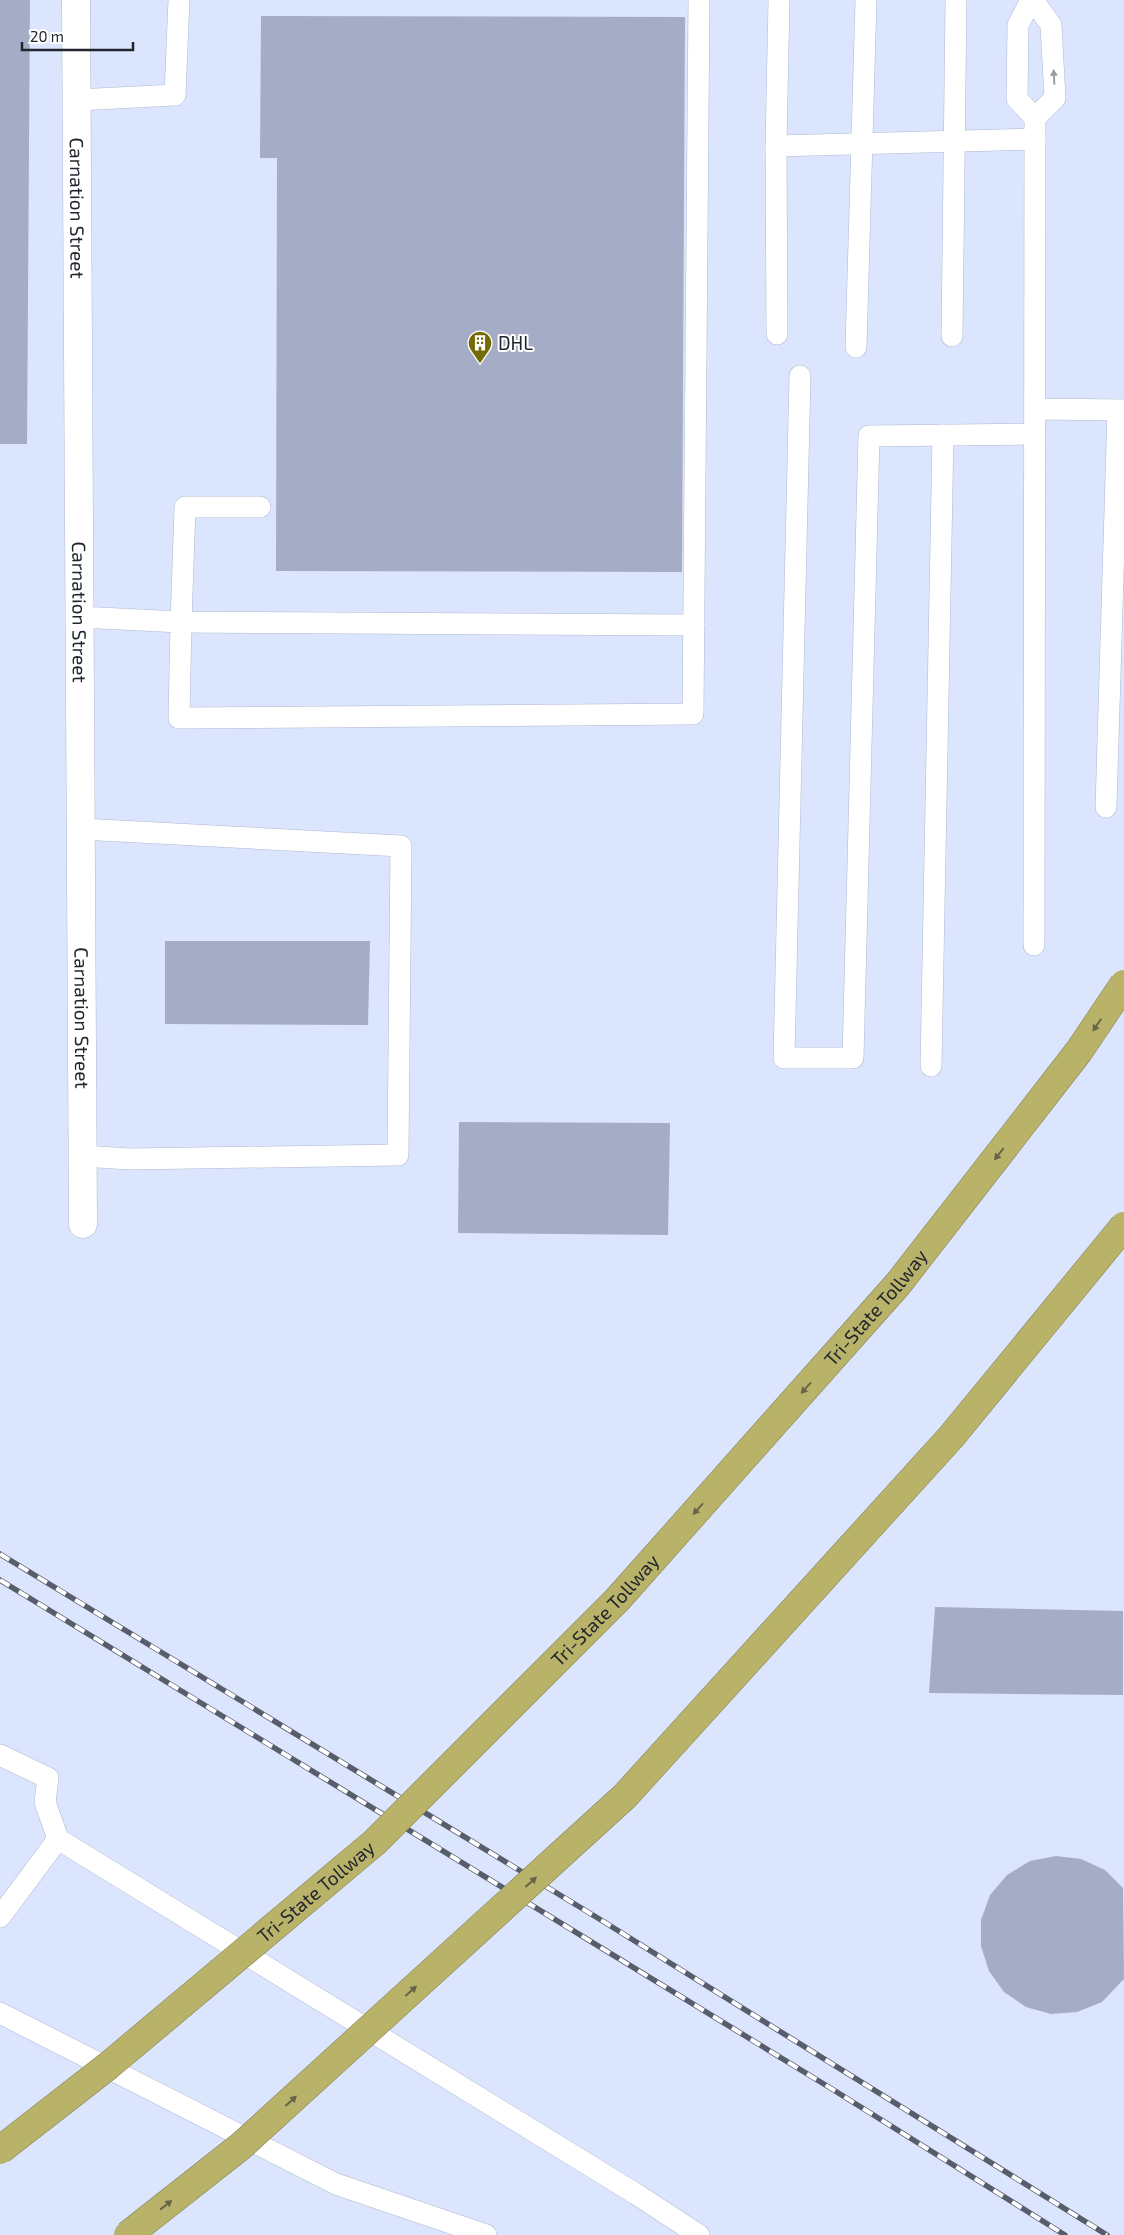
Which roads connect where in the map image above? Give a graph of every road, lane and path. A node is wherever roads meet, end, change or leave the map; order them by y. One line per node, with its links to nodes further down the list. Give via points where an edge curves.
1 (76, 0): 8 (street, Carnation Street)
2 (179, 0): 8 (lane, via 175,95)
3 (699, 0): 24 (lane)
4 (779, 0): 12 (lane)
5 (866, 0): 11 (lane)
6 (956, 0): 10 (lane)
7 (1032, 0): 9 (lane, via 1018,25 1017,99); 9 (lane, one-way to 7, via 1055,98 1051,25)
8 (77, 100): 22 (street, Carnation Street)
9 (1035, 128): 10 (lane); 17 (lane)
10 (955, 142): 11 (lane); 14 (lane)
11 (862, 144): 12 (lane); 15 (lane)
12 (776, 146): 13 (lane)
13 (777, 334)
14 (952, 336)
15 (856, 347)
16 (800, 376): 20 (lane, via 784,1058 853,1058 869,436)
17 (1035, 409): 18 (lane); 19 (lane)
18 (1121, 410): 25 (lane)
19 (1035, 434): 20 (lane); 27 (lane)
20 (943, 435): 29 (lane)
21 (260, 507): 23 (lane, via 184,507)
22 (80, 617): 23 (lane); 26 (street, Carnation Street)
23 (180, 622): 24 (lane); 24 (lane, via 178,718 693,714)
24 (694, 625)
25 (1106, 807)
26 (81, 829): 30 (street, Carnation Street); 30 (lane, via 401,846 398,1155 130,1159)
27 (1034, 945)
28 (1124, 984): 37 (highway, Tri-State Tollway, one-way to 37, bridge, via 1079,1051 898,1284 617,1600 375,1842 108,2066)
29 (931, 1066)
30 (82, 1156): 31 (street, Carnation Street)
31 (83, 1224)
32 (1124, 1226): 38 (highway, one-way to 32, bridge, via 241,2146 625,1796 951,1437)
33 (0, 1755): 34 (lane, via 48,1778 46,1802)
34 (58, 1839): 35 (lane); 40 (lane)
35 (0, 1917)
36 (0, 2013): 39 (lane, via 336,2184)
37 (0, 2150)
38 (128, 2235)
39 (486, 2235)
40 (699, 2235)

